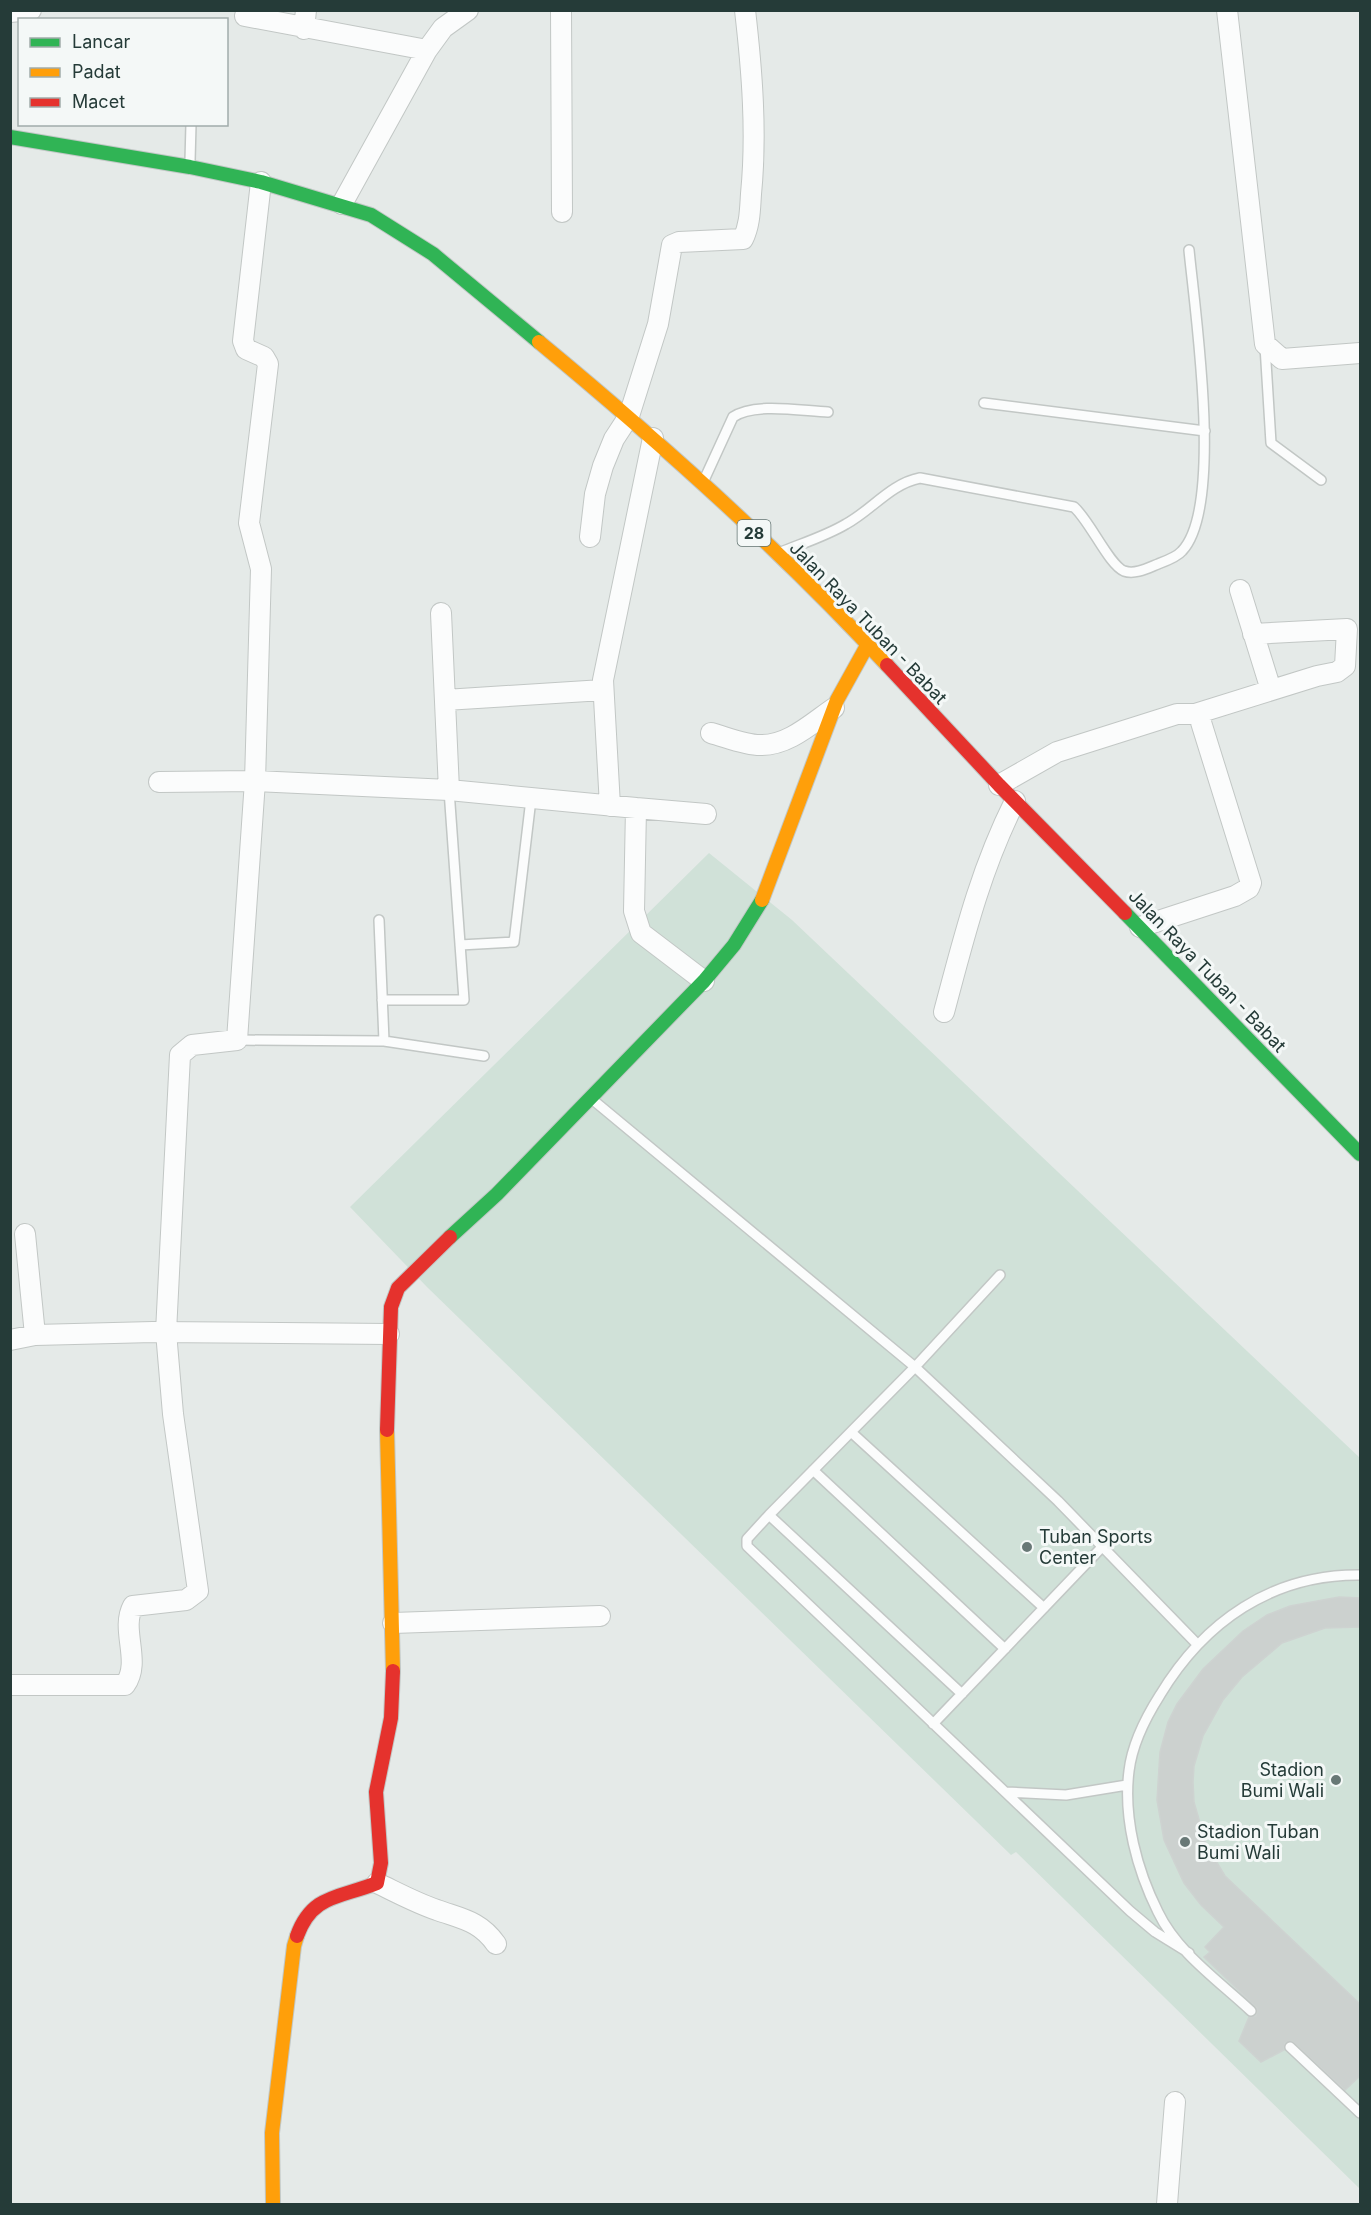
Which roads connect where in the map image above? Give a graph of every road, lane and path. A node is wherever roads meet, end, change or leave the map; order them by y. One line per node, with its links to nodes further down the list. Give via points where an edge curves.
1 (31, 10): 6 (street)
2 (468, 10): 9 (street, via 443,28)
3 (561, 10): 15 (street)
4 (745, 10): 21 (street, via 753,108 748,230 743,239 672,245 658,324)
5 (1227, 10): 17 (street)
6 (10, 12)
7 (244, 16): 8 (street)
8 (305, 20): 9 (street)
9 (427, 50): 14 (street)
10 (191, 126): 12 (lane)
11 (10, 137): 12 (main road, Jalan Raya Tuban - Babat / 28)
12 (190, 167): 13 (main road, Jalan Raya Tuban - Babat / 28)
13 (261, 182): 14 (main road, Jalan Raya Tuban - Babat / 28); 38 (street, via 243,341 246,349 264,357 268,364 249,523 261,569)
14 (342, 204): 21 (main road, Jalan Raya Tuban - Babat / 28, via 371,215 433,254)
15 (562, 212)
16 (1190, 250): 22 (lane)
17 (1264, 344): 18 (street, via 1282,359); 24 (lane, via 1271,443)
18 (1360, 353)
19 (984, 403): 22 (lane)
20 (828, 412): 25 (lane, via 741,411 733,417)
21 (629, 416): 23 (main road, Jalan Raya Tuban - Babat / 28); 26 (street, via 603,466)
22 (1205, 431): 27 (lane, via 1200,505 1190,538 1182,552 1140,571 1126,572 1117,567 1085,517 1074,507 921,478 893,489 846,524)
23 (653, 438): 25 (main road, Jalan Raya Tuban - Babat / 28); 32 (street)
24 (1321, 480)
25 (702, 486): 27 (main road, Jalan Raya Tuban - Babat / 28)
26 (590, 537)
27 (777, 555): 31 (main road, Jalan Raya Tuban - Babat / 28)
28 (1240, 590): 30 (street)
29 (441, 613): 34 (street)
30 (1253, 634): 33 (street); 33 (street, via 1347,628 1346,661 1342,669)
31 (868, 644): 35 (main road, via 844,682); 40 (main road, Jalan Raya Tuban - Babat / 28)
32 (603, 690): 34 (street); 44 (street)
33 (1271, 690): 36 (street)
34 (445, 700): 41 (street)
35 (834, 708): 37 (street, via 789,739 760,746); 50 (main road, via 756,913)
36 (1195, 714): 40 (street, via 1178,714 1057,752); 48 (street, via 1200,719 1251,883 1234,896)
37 (711, 733)
38 (255, 781): 39 (street); 41 (street); 53 (street)
39 (159, 782)
40 (999, 785): 43 (main road, Jalan Raya Tuban - Babat / 28)
41 (449, 790): 42 (street); 49 (lane)
42 (531, 799): 44 (street); 49 (lane, via 514,942)
43 (1015, 801): 48 (main road, Jalan Raya Tuban - Babat / 28); 52 (street, via 991,849 974,896)
44 (610, 806): 45 (street)
45 (636, 808): 46 (street); 50 (street, via 634,911 638,927)
46 (706, 814)
47 (379, 920): 51 (lane)
48 (1140, 927): 57 (main road, Jalan Raya Tuban - Babat / 28)
49 (460, 945): 51 (lane, via 464,1000)
50 (704, 981): 56 (main road)
51 (382, 1000): 54 (lane)
52 (944, 1012)
53 (237, 1040): 54 (lane); 60 (street, via 192,1045 180,1055)
54 (384, 1041): 55 (lane)
55 (484, 1056)
56 (591, 1098): 61 (main road, via 398,1288 391,1307); 64 (lane)
57 (1360, 1154)
58 (25, 1234): 62 (street)
59 (1000, 1275): 64 (lane)
60 (166, 1332): 61 (street); 62 (street); 75 (street, via 173,1414 198,1591 186,1600 133,1606 128,1616 132,1668 125,1685)
61 (389, 1334): 72 (main road, via 387,1491)
62 (35, 1335): 63 (street)
63 (10, 1340)
64 (915, 1367): 65 (lane); 68 (lane)
65 (851, 1432): 66 (lane); 70 (lane)
66 (813, 1470): 67 (lane); 74 (lane)
67 (769, 1515): 76 (lane); 77 (lane, via 747,1539 749,1550)
68 (1103, 1546): 70 (lane); 73 (lane)
69 (1360, 1575): 73 (lane, via 1323,1577 1270,1592 1232,1613)
70 (1044, 1608): 74 (lane)
71 (600, 1616): 72 (street)
72 (393, 1623): 80 (main road, via 392,1710 376,1794 381,1870)
73 (1197, 1644): 78 (lane, via 1168,1681 1144,1725 1134,1748)
74 (1005, 1649): 76 (lane)
75 (10, 1685)
76 (962, 1694): 77 (lane)
77 (933, 1724): 79 (lane)
78 (1127, 1785): 79 (lane, via 1066,1795); 82 (lane, via 1132,1834 1142,1873 1164,1923)
79 (1006, 1792): 82 (lane, via 1137,1918)
80 (377, 1882): 81 (street, via 436,1910 469,1919); 87 (main road, via 310,1910 294,1946 272,2133)
81 (496, 1944)
82 (1189, 1953): 83 (lane)
83 (1251, 2011)
84 (1290, 2047): 86 (lane)
85 (1175, 2102): 88 (street)
86 (1360, 2113)
87 (273, 2205)
88 (1167, 2205)

